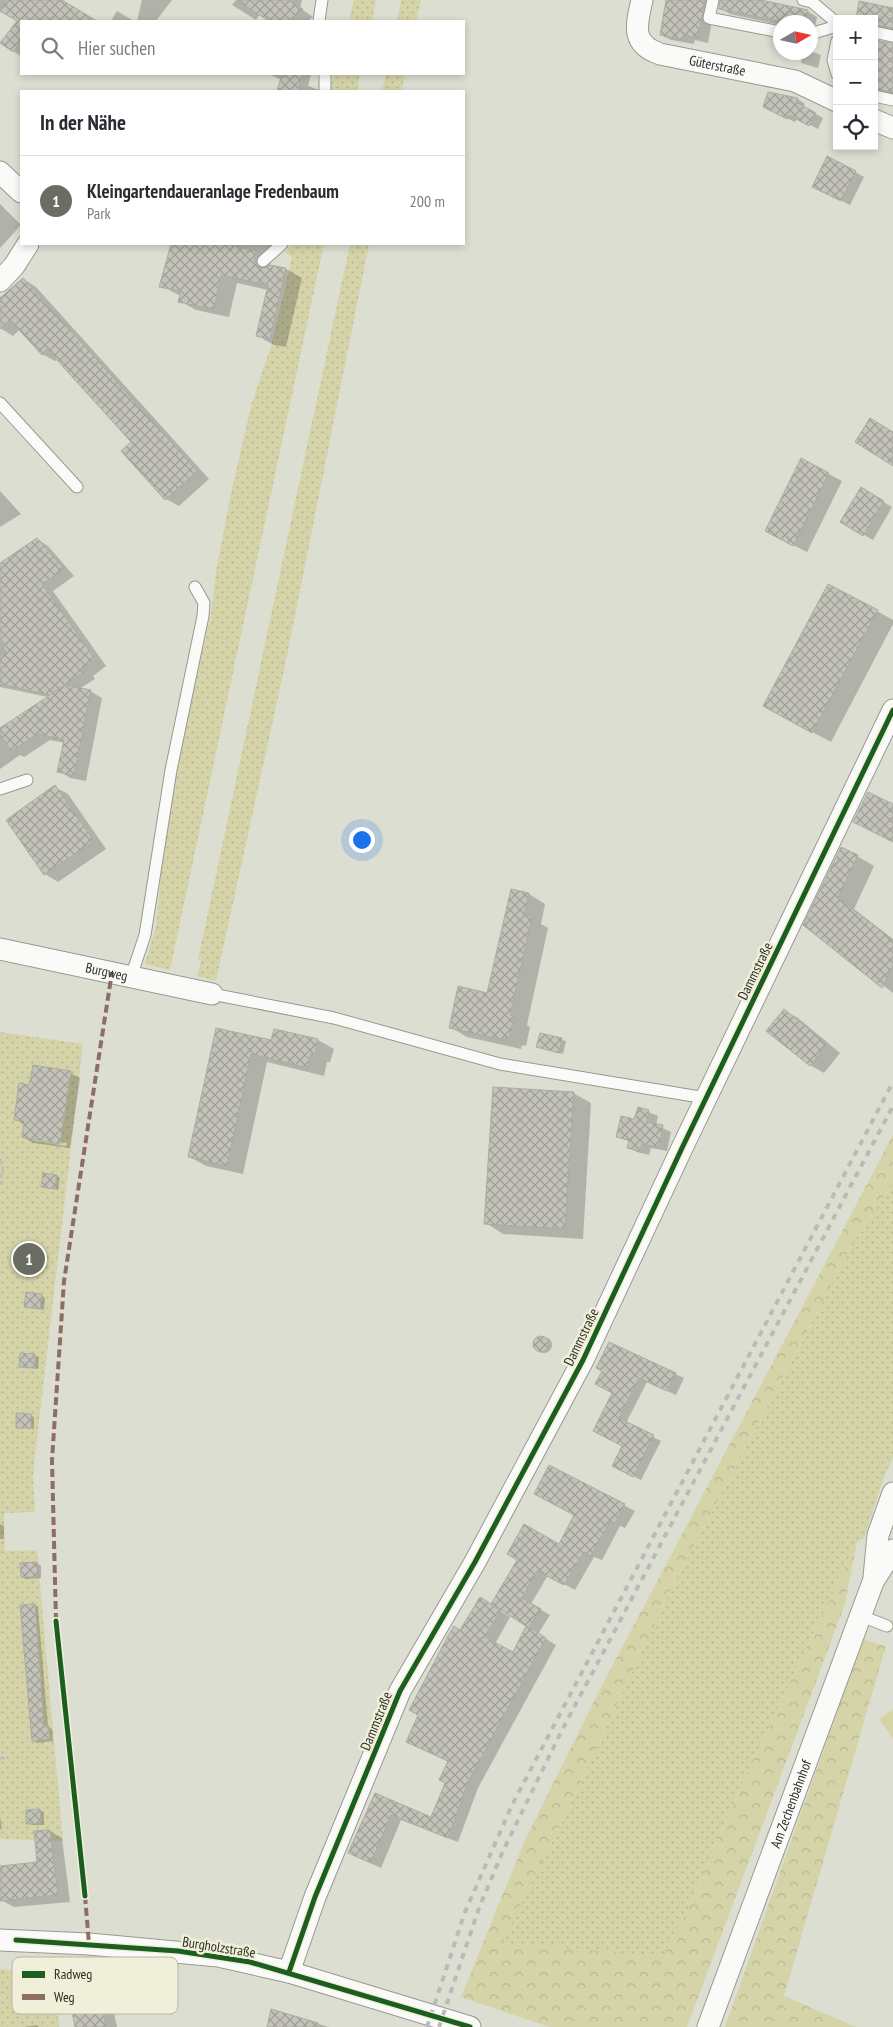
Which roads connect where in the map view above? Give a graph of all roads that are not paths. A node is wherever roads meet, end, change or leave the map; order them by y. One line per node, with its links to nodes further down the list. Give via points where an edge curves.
1 (322, 0): 5 (lane)
2 (642, 0): 15 (street, Güterstraße, via 637,31 646,50 802,83)
3 (713, 0): 8 (lane, via 709,18)
4 (809, 1): 6 (lane)
5 (319, 20)
6 (833, 21)
7 (833, 25): 9 (lane)
8 (773, 31)
9 (818, 31)
10 (878, 33): 11 (lane)
11 (893, 36)
12 (325, 75): 13 (lane)
13 (325, 90)
14 (878, 97): 16 (lane)
15 (833, 99)
16 (893, 100)
17 (878, 122): 18 (street)
18 (893, 128)
19 (0, 172): 20 (street)
20 (20, 191)
21 (27, 245): 24 (street)
22 (281, 245): 23 (lane)
23 (262, 261)
24 (0, 281)
25 (0, 403): 26 (lane)
26 (77, 488)
27 (195, 587): 32 (lane, via 204,603 203,616 171,770 145,935)
28 (893, 710): 34 (street, Dammstraße)
29 (27, 780): 30 (lane)
30 (0, 789)
31 (0, 949): 32 (street, Burgweg)
32 (131, 977): 33 (street, Burgweg)
33 (212, 994): 34 (lane, via 334,1018 500,1064)
34 (706, 1098): 41 (street, Dammstraße, via 583,1360 475,1562 400,1691 315,1897)
35 (893, 1493): 37 (street, Am Zechenbahnhof, via 878,1535)
36 (893, 1550): 37 (street, Am Zechenbahnhof)
37 (873, 1582): 38 (street, Am Zechenbahnhof)
38 (861, 1616): 39 (lane); 43 (street, Am Zechenbahnhof)
39 (887, 1626)
40 (5, 1939): 41 (street, Burgholzstraße, via 218,1956)
41 (289, 1972): 42 (street, Burgholzstraße)
42 (470, 2027)
43 (708, 2027)

